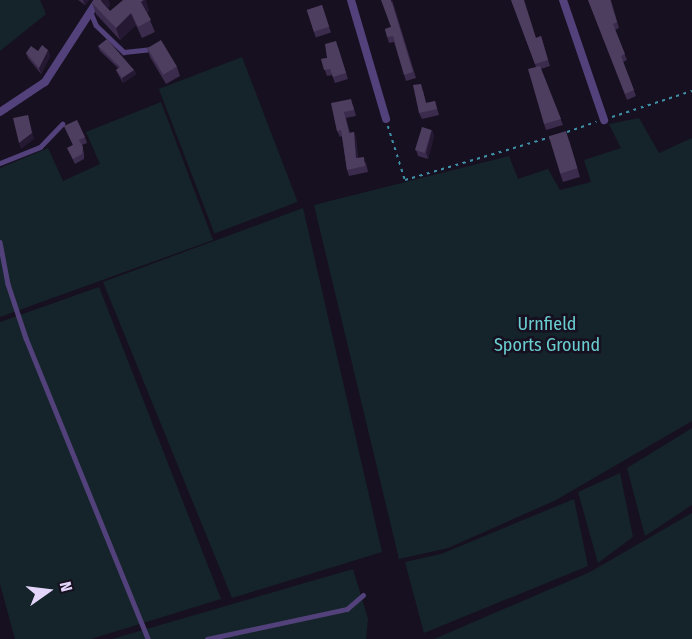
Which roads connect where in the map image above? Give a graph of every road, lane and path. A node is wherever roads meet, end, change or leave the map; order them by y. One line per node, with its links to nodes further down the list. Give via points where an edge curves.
1 (99, 0): 4 (street)
2 (351, 0): 8 (street)
3 (563, 0): 9 (street)
4 (91, 13): 5 (lane, via 96,25 124,52 134,54); 7 (street, via 45,82)
5 (156, 48)
6 (692, 91): 9 (path)
7 (0, 112)
8 (386, 119): 12 (path, via 405,180)
9 (604, 120): 11 (path)
10 (62, 123): 13 (lane, via 40,147)
11 (563, 133)
12 (553, 137)
13 (0, 163)
14 (0, 242): 16 (lane, via 8,284 26,338)
15 (363, 595): 17 (lane, via 347,609)
16 (148, 639)
17 (207, 639)

